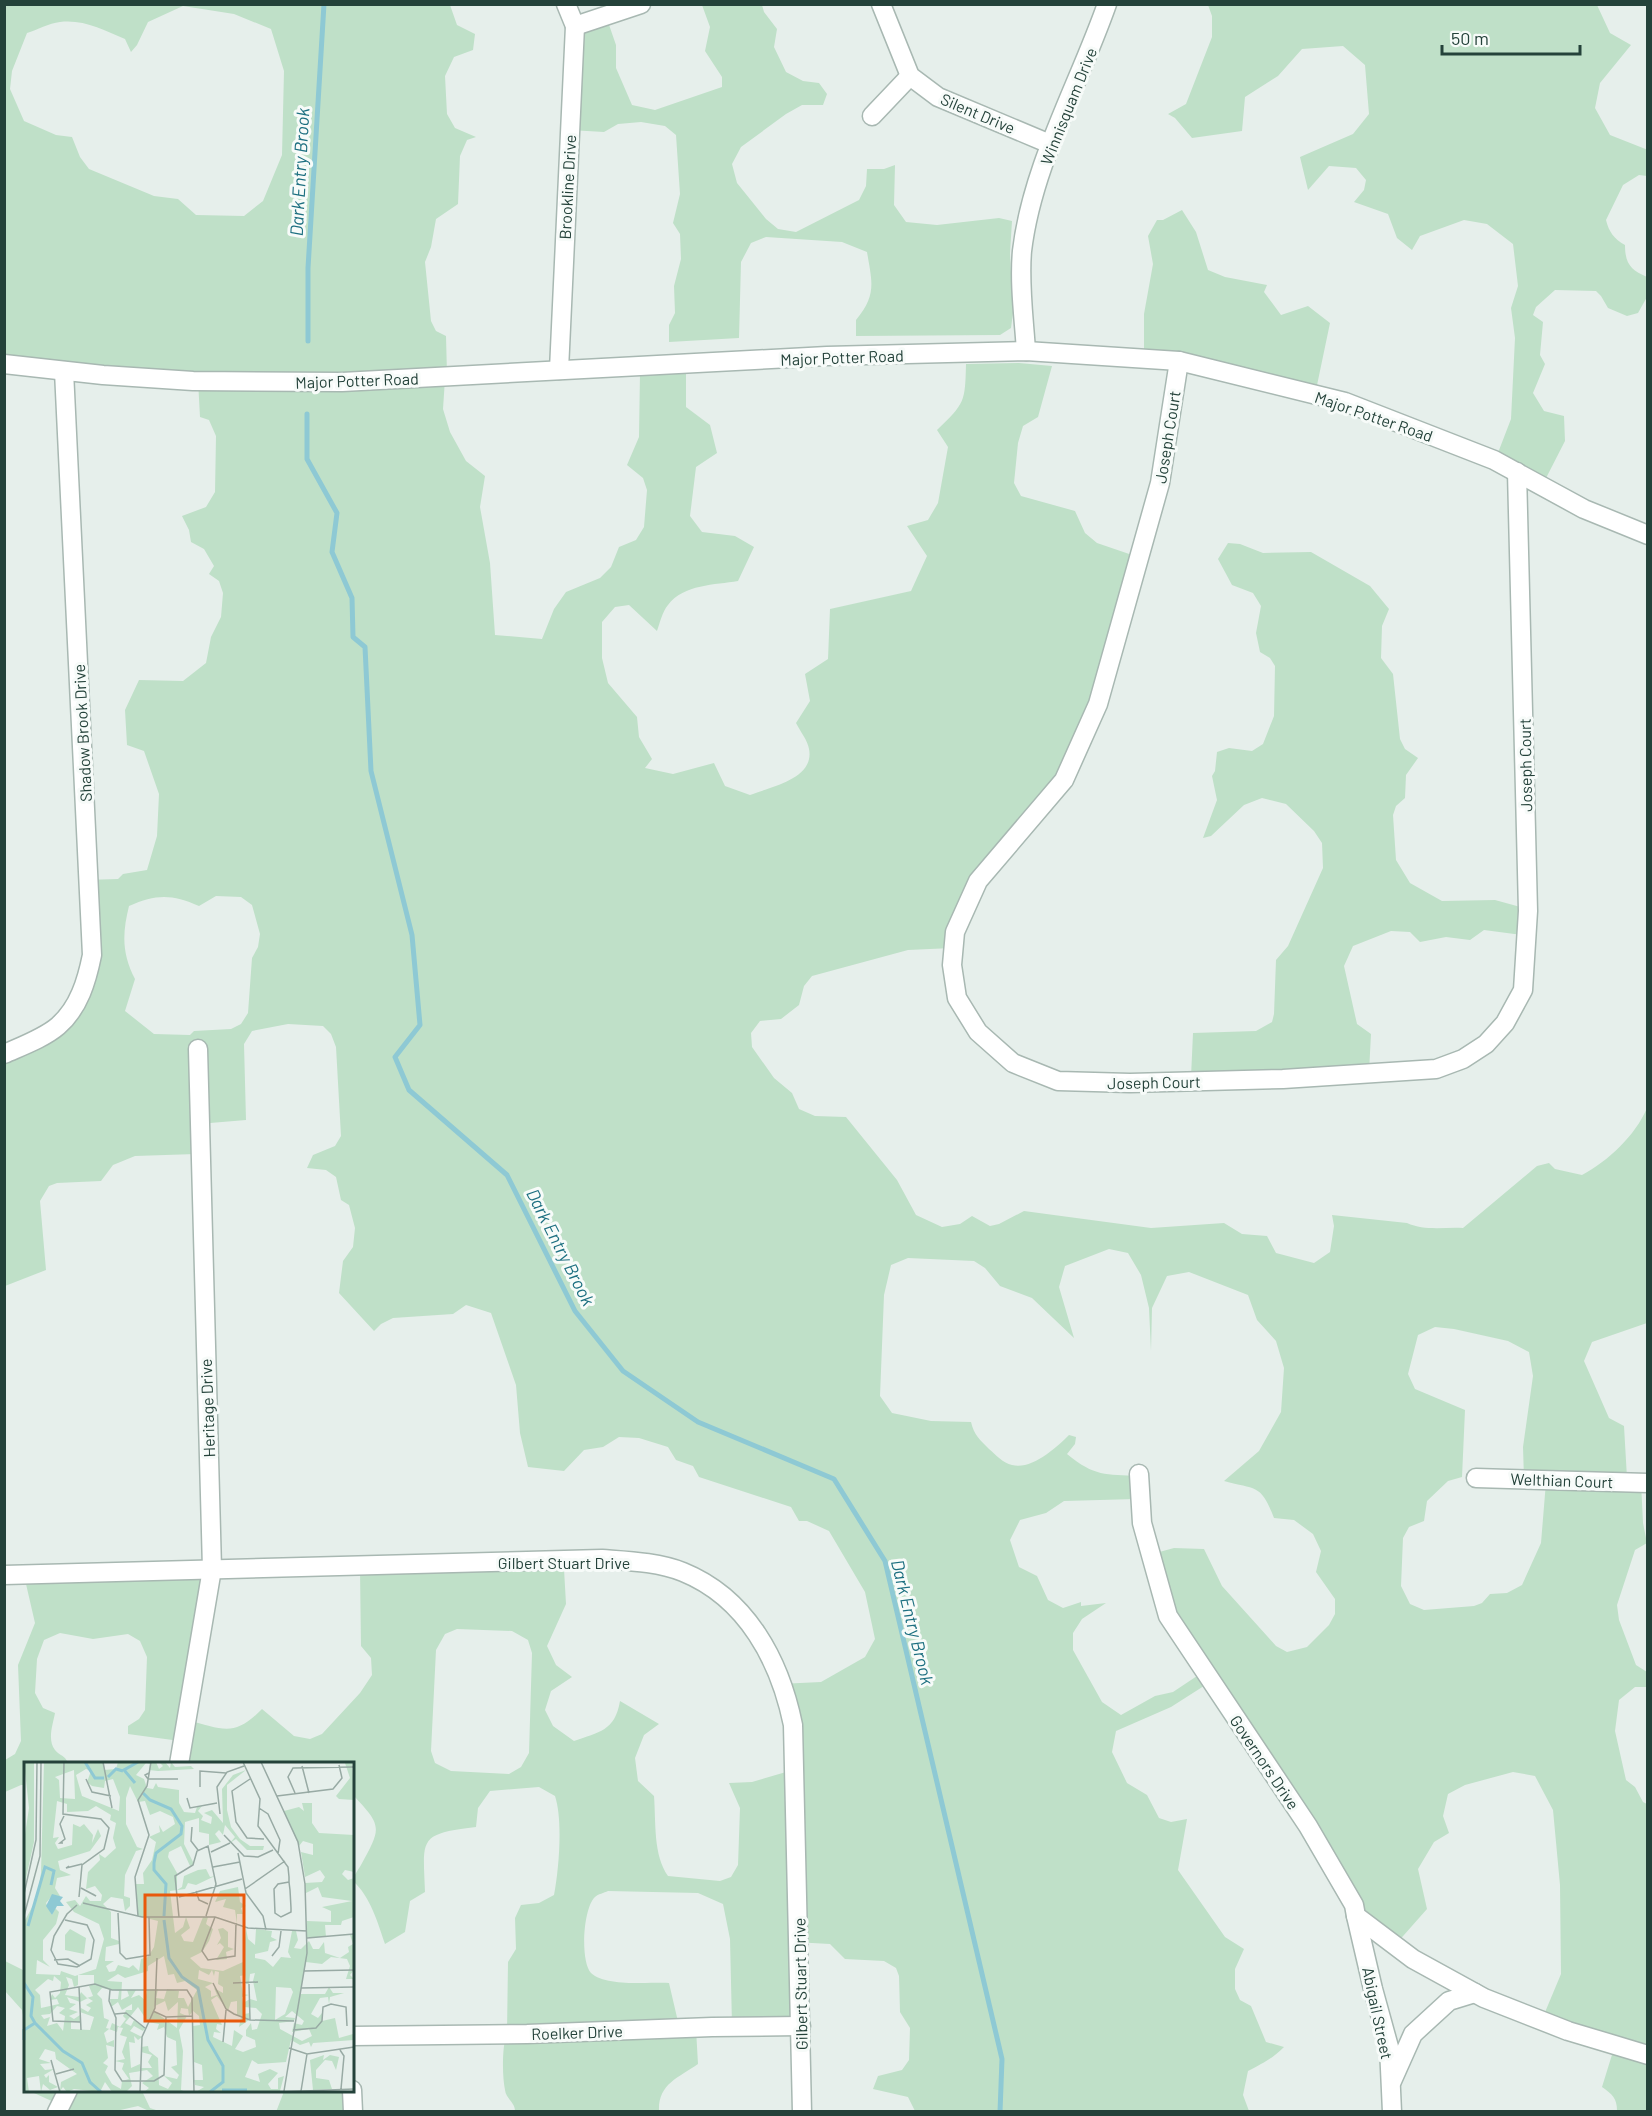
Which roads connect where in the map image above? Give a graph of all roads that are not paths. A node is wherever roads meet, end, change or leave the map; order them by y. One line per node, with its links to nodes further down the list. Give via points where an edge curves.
1 (566, 4): 5 (street, Brookline Drive)
2 (641, 4): 5 (street)
3 (881, 4): 6 (street)
4 (1107, 4): 8 (street, Winnisquam Drive)
5 (575, 26): 12 (street, Brookline Drive)
6 (910, 76): 7 (street); 8 (street, Silent Drive, via 938,97)
7 (872, 116)
8 (1050, 144): 9 (street, Winnisquam Drive, via 1022,252)
9 (1026, 351): 10 (street, Major Potter Road); 12 (street, Major Potter Road, via 827,356)
10 (1179, 361): 14 (street, Major Potter Road, via 1345,402); 14 (street, Joseph Court, via 1160,483 1098,704 1065,780 978,881 955,932 952,965 957,998 978,1032 1013,1063 1058,1081 1283,1079 1436,1069 1463,1059 1486,1044 1505,1023 1523,990 1528,911)
11 (4, 364): 13 (street, Major Potter Road)
12 (559, 370): 13 (street, Major Potter Road, via 342,382 193,381)
13 (64, 371): 17 (street, Shadow Brook Drive, via 92,955 76,1003 58,1026)
14 (1517, 472): 15 (street, Major Potter Road, via 1584,509)
15 (1647, 535)
16 (198, 1049): 21 (street, Heritage Drive)
17 (4, 1054)
18 (1139, 1474): 24 (street, Governors Drive, via 1142,1523 1168,1616 1308,1826 1354,1905)
19 (1476, 1478): 20 (street, Welthian Court)
20 (1647, 1483)
21 (212, 1569): 22 (street, Gilbert Stuart Drive); 23 (street, Heritage Drive); 26 (street, Gilbert Stuart Drive, via 602,1559 683,1572 729,1601 748,1620 778,1670 793,1725)
22 (4, 1575)
23 (179, 1762)
24 (1356, 1916): 25 (street, via 1413,1959); 29 (street, Abigail Street, via 1389,2047)
25 (1475, 1993): 28 (street, via 1568,2031); 29 (street, via 1449,2001 1413,2034)
26 (801, 2026): 27 (street, Roelker Drive); 34 (street, Gilbert Stuart Drive)
27 (354, 2036)
28 (1647, 2055)
29 (1390, 2084): 35 (street, Abigail Street)
30 (67, 2092): 32 (street)
31 (352, 2092): 33 (street)
32 (57, 2112)
33 (353, 2112)
34 (802, 2112)
35 (1392, 2112)

